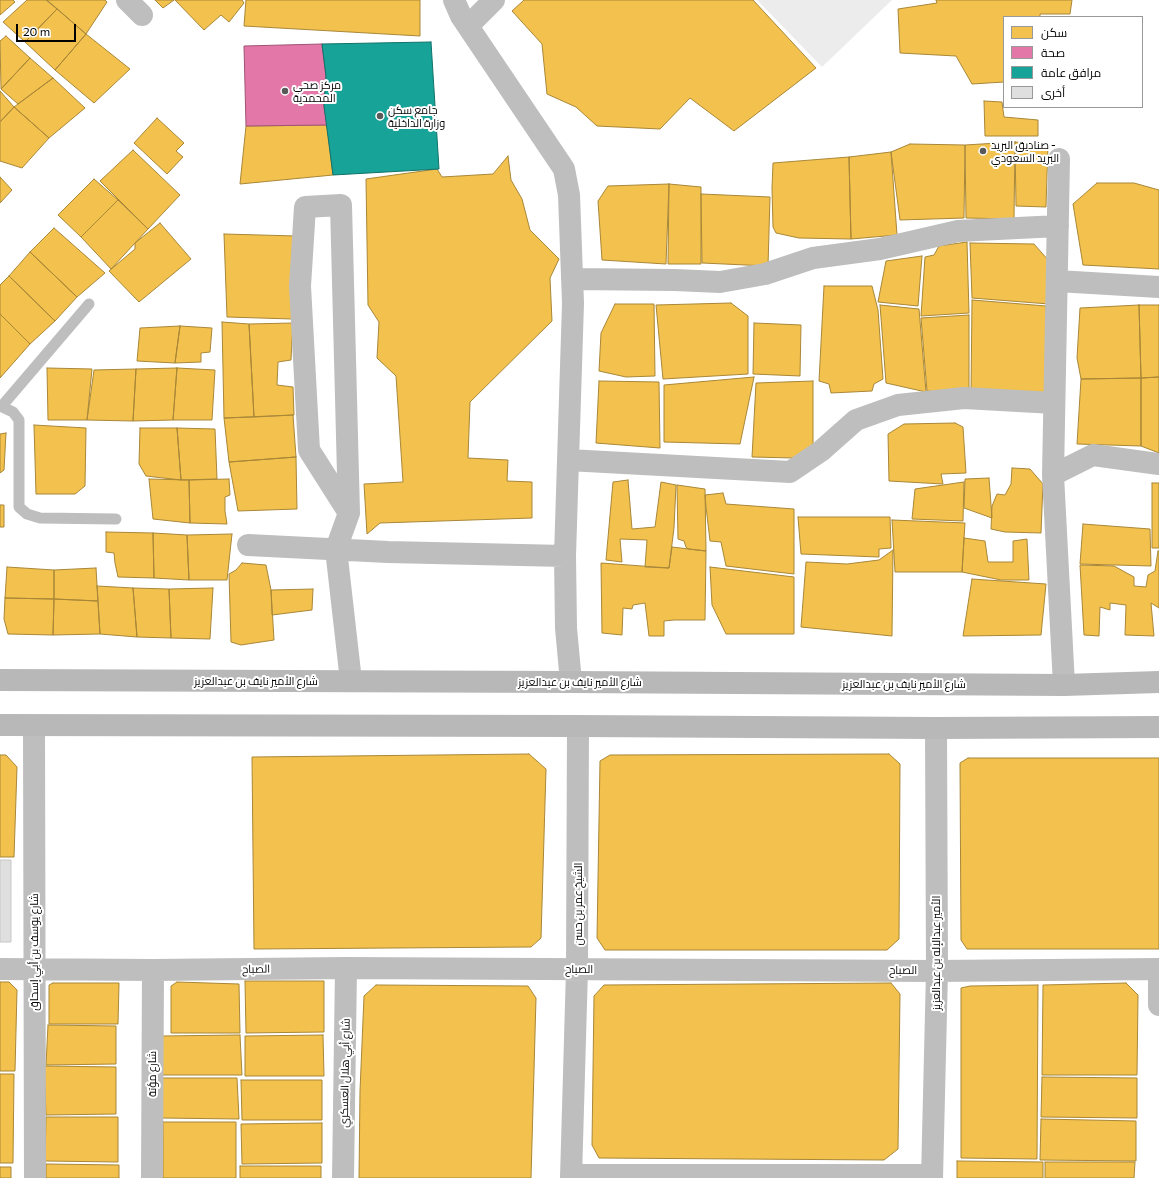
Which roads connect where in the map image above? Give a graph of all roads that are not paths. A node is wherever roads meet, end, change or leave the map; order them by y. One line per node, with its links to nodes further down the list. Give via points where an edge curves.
1 (454, 0): 3 (street)
2 (494, 0): 3 (street)
3 (468, 26): 6 (street, via 564,169 569,195)
4 (1059, 160): 5 (street)
5 (1058, 226): 6 (street, via 958,231 880,249 813,258 765,274 720,282); 7 (street)
6 (572, 279): 12 (street)
7 (1057, 281): 8 (street); 10 (street)
8 (1159, 287)
9 (89, 304): 11 (lane)
10 (1054, 403): 12 (street, via 964,398 898,405 856,420 821,451 790,472); 14 (street)
11 (1, 406): 16 (lane, via 13,412 19,420 19,507 27,514 40,518)
12 (568, 460): 19 (street)
13 (1159, 464): 14 (street, via 1093,455)
14 (1053, 476): 24 (street)
15 (349, 513): 15 (street, via 309,450 300,286 305,208 341,205); 18 (street)
16 (116, 519)
17 (248, 545): 18 (street)
18 (336, 549): 19 (street); 21 (street)
19 (565, 556): 22 (street, via 566,628)
20 (0, 680): 21 (street, شارع الأمير نايف بن عبدالعزيز)
21 (351, 681): 22 (street, شارع الأمير نايف بن عبدالعزيز)
22 (571, 682): 24 (street, شارع الأمير نايف بن عبدالعزيز)
23 (1159, 682): 24 (street, شارع الأمير نايف بن عبدالعزيز)
24 (1064, 685)
25 (0, 725): 26 (street)
26 (34, 726): 27 (street); 34 (street, شارع يوسف بن أبي إسحاق)
27 (578, 726): 28 (street); 32 (street, الشيخ عمر بن حسن)
28 (936, 728): 29 (street); 36 (street, الأمير عبدالإله بن عبدالعزيز)
29 (1159, 728)
30 (346, 968): 32 (street, الصباح); 35 (street, الصباح); 42 (street, شارع أبي هلال العسكري)
31 (0, 969): 34 (street, الصباح)
32 (577, 969): 36 (street, الصباح); 38 (street, الشيخ عمر بن حسن)
33 (1159, 969): 36 (street, الصباح); 37 (street)
34 (34, 970): 35 (street, الصباح); 40 (street, شارع يوسف بن أبي إسحاق)
35 (153, 970): 41 (street, شارع مؤتة)
36 (937, 971): 39 (street, الأمير عبدالإله بن عبدالعزيز)
37 (1159, 1005)
38 (571, 1176): 39 (street)
39 (932, 1177)
40 (34, 1178)
41 (152, 1178)
42 (344, 1178)

